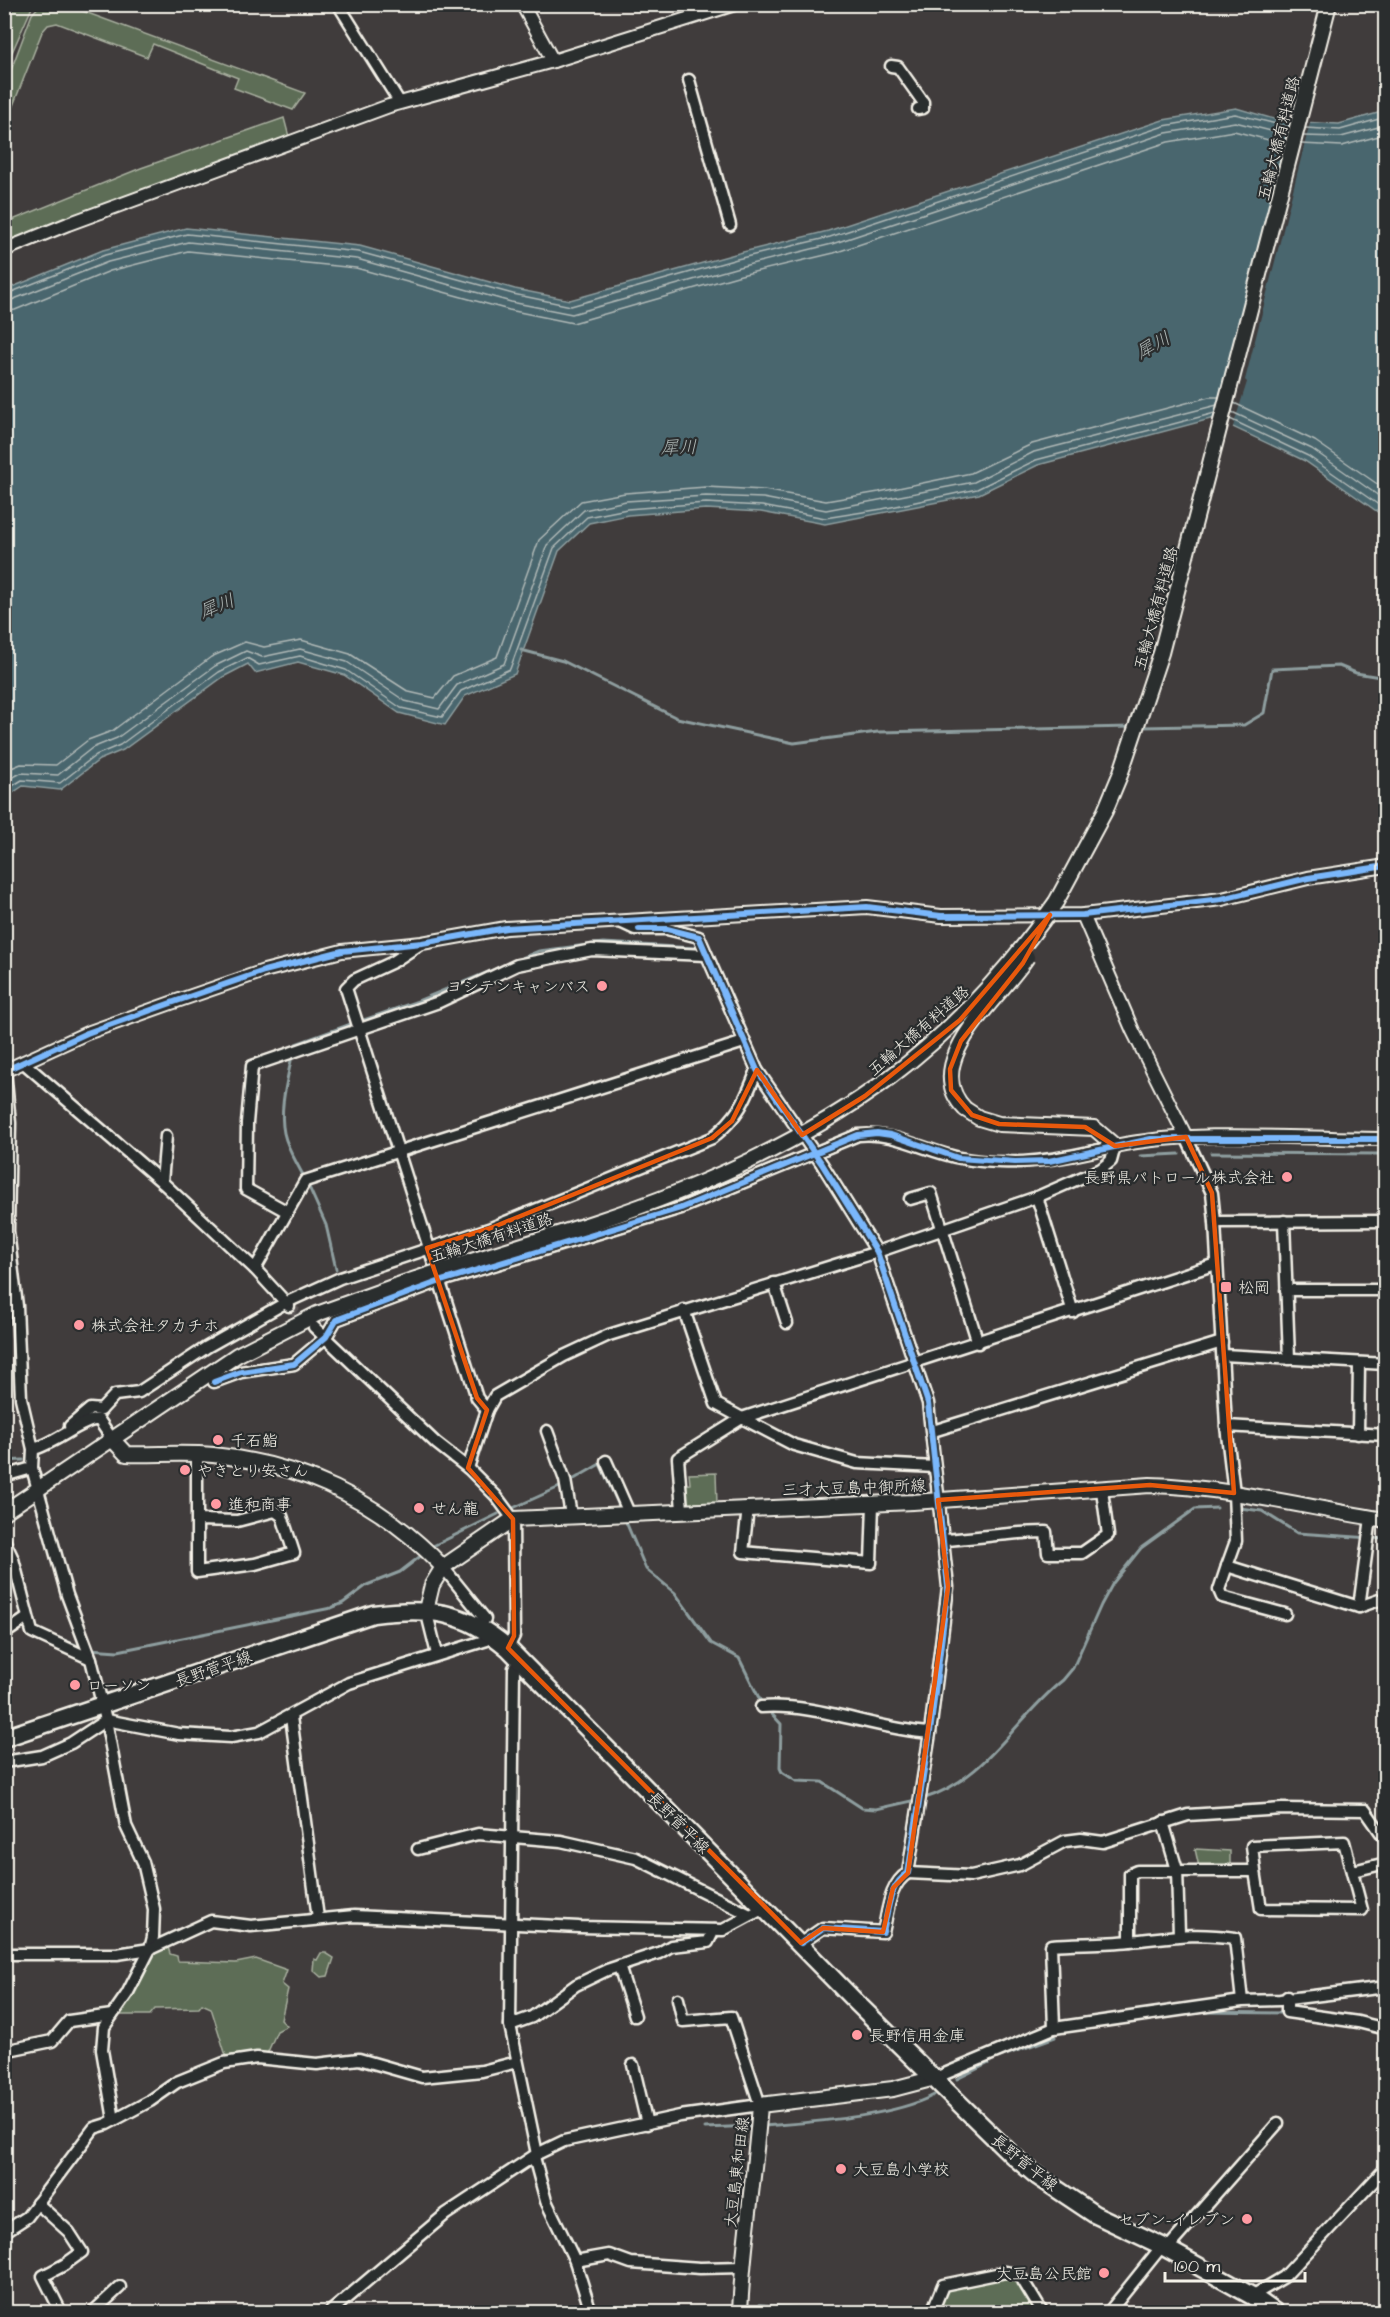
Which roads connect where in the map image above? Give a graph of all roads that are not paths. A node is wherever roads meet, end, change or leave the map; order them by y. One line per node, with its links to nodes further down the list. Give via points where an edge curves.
1 (338, 4): 8 (street)
2 (522, 4): 5 (street)
3 (735, 4): 5 (street)
4 (1329, 4): 13 (main road, 五輪大橋有料道路, via 1161,653 1116,784)
5 (553, 61): 8 (street)
6 (891, 66): 9 (street, via 898,67 923,102 923,108)
7 (689, 80): 10 (street)
8 (400, 103): 11 (street)
9 (918, 110)
10 (730, 225)
11 (4, 250)
12 (1386, 867): 14 (street, via 1308,878 1222,899)
13 (1056, 902): 26 (main road, bridge, via 1023,963 961,1041 952,1059 951,1090 965,1109 979,1118 999,1124 1094,1128); 67 (main road, 五輪大橋有料道路, bridge, via 1012,963 960,1020 896,1073 831,1118 758,1158 679,1192 317,1314 262,1340)
14 (1083, 915): 15 (street, via 941,915 867,907); 24 (street, via 1133,1031)
15 (617, 920): 16 (street, via 506,928); 17 (street, via 635,929 667,929 699,937)
16 (422, 943): 18 (street, via 346,988); 20 (street, via 342,951 264,971 87,1034)
17 (706, 955): 18 (street, via 592,950 517,965 439,1002); 19 (street)
18 (359, 1030): 27 (street); 32 (street, via 252,1066 246,1189)
19 (744, 1042): 21 (street); 27 (street)
20 (25, 1064): 22 (street); 29 (street)
21 (757, 1070): 28 (street); 37 (street, via 744,1103 732,1121 712,1138 491,1228)
22 (5, 1071): 69 (street, via 10,1123 9,1231 21,1398)
23 (166, 1136): 29 (street)
24 (1186, 1137): 25 (street); 26 (street); 35 (street, via 1212,1194)
25 (1386, 1140)
26 (1114, 1146): 28 (street, via 1049,1161 981,1161 958,1158 877,1133 839,1141); 30 (street, via 1111,1161 1101,1169)
27 (398, 1152): 32 (street, via 305,1181); 37 (street)
28 (814, 1153): 38 (street); 41 (street, via 681,1208)
29 (162, 1182): 40 (street)
30 (1037, 1197): 36 (street); 47 (street)
31 (910, 1199): 36 (street, via 931,1192)
32 (286, 1211): 40 (street)
33 (1284, 1221): 34 (street); 35 (street); 43 (street)
34 (1386, 1221)
35 (1215, 1222): 39 (street)
36 (943, 1229): 38 (street); 52 (street)
37 (428, 1248): 41 (street); 45 (street, via 340,1278)
38 (877, 1252): 42 (street); 55 (street)
39 (1216, 1264): 47 (street); 51 (street)
40 (255, 1269): 45 (street)
41 (438, 1282): 50 (street, via 336,1320); 60 (street, via 477,1398)
42 (774, 1283): 46 (street); 48 (street)
43 (1286, 1290): 44 (street); 54 (street)
44 (1386, 1290)
45 (287, 1304): 59 (street, via 207,1347 139,1392 115,1395)
46 (684, 1310): 60 (street, via 609,1335 564,1356 495,1396); 61 (street, via 716,1404)
47 (1073, 1312): 52 (street)
48 (787, 1323)
49 (314, 1327): 50 (street)
50 (326, 1337): 58 (street, via 294,1364 241,1372); 74 (street, via 436,1443)
51 (1222, 1342): 53 (street); 64 (street)
52 (978, 1343): 55 (street)
53 (1223, 1355): 54 (street); 62 (street)
54 (1289, 1359): 56 (street)
55 (915, 1362): 61 (street); 64 (street)
56 (1359, 1364): 57 (street); 65 (street)
57 (1386, 1364)
58 (214, 1382)
59 (100, 1410): 67 (street); 68 (street, via 86,1411)
60 (487, 1410): 74 (street)
61 (742, 1418): 72 (street, via 795,1445 856,1463); 82 (street, via 678,1458)
62 (1226, 1426): 65 (street); 78 (street)
63 (547, 1431): 85 (street, via 566,1484)
64 (933, 1431): 72 (street)
65 (1358, 1434): 66 (street)
66 (1386, 1435)
67 (112, 1439): 68 (street, via 95,1419); 70 (main road, via 126,1454); 76 (main road)
68 (55, 1442): 69 (street)
69 (33, 1449): 73 (street)
70 (197, 1455): 88 (street); 93 (main road, via 248,1459 297,1470 373,1509)
71 (606, 1461): 84 (street)
72 (935, 1467): 79 (street)
73 (32, 1468): 75 (street); 76 (street)
74 (468, 1468): 87 (street)
75 (4, 1476)
76 (37, 1488): 83 (main road); 102 (street, via 67,1595)
77 (1102, 1490): 78 (main road, 三才大豆島中御所線, via 1150,1485); 79 (main road, 三才大豆島中御所線); 91 (street, via 1108,1535 1082,1553 1048,1553 1046,1532 1006,1532 994,1537)
78 (1234, 1493): 86 (main road, 三才大豆島中御所線); 92 (street, via 1236,1540)
79 (938, 1500): 80 (main road, 三才大豆島中御所線); 91 (street)
80 (873, 1504): 81 (main road, 三才大豆島中御所線); 81 (street, via 871,1563 743,1552)
81 (748, 1508): 82 (main road, 三才大豆島中御所線)
82 (682, 1510): 84 (main road, 三才大豆島中御所線)
83 (4, 1512)
84 (629, 1513): 85 (main road, 三才大豆島中御所線)
85 (571, 1515): 87 (main road, 三才大豆島中御所線)
86 (1371, 1518): 89 (main road, 三才大豆島中御所線); 95 (street)
87 (513, 1519): 93 (main road); 104 (street)
88 (197, 1520): 88 (street, via 237,1521 274,1511 282,1516 294,1553 255,1564 197,1572)
89 (1386, 1520)
90 (4, 1540): 98 (street, via 13,1559)
91 (945, 1540): 108 (street, via 948,1587)
92 (1227, 1566): 95 (street); 97 (street, via 1219,1590 1222,1597)
93 (443, 1567): 96 (main road, via 432,1585); 99 (street)
94 (1379, 1600): 95 (street)
95 (1359, 1607)
96 (426, 1610): 103 (street); 104 (main road, 長野菅平線, via 466,1620 487,1631); 106 (main road, 長野菅平線, via 373,1614)
97 (1285, 1614)
98 (27, 1618): 100 (street); 102 (street, via 32,1632)
99 (485, 1619)
100 (4, 1634)
101 (487, 1640): 103 (street)
102 (90, 1653): 106 (street)
103 (437, 1654): 107 (street, via 348,1683)
104 (514, 1654): 112 (street); 120 (main road, 長野菅平線)
105 (765, 1706): 108 (street, via 790,1705 904,1731)
106 (104, 1713): 107 (street, via 179,1734 231,1737 259,1732); 109 (main road, 長野菅平線); 110 (street, via 71,1743 42,1756); 127 (street, via 126,1826 143,1862 152,1901)
107 (291, 1717): 121 (street)
108 (930, 1733): 119 (street)
109 (4, 1738)
110 (4, 1762)
111 (1163, 1822): 113 (street, via 1188,1815 1282,1809 1365,1810); 116 (street); 119 (street, via 1103,1842 1065,1841 1020,1865 971,1876)
112 (513, 1836): 114 (street, via 478,1834); 120 (street, via 561,1841 636,1858); 122 (street)
113 (1386, 1840)
114 (418, 1850)
115 (1386, 1863): 118 (street)
116 (1177, 1870): 117 (street); 124 (street); 125 (street, via 1130,1874)
117 (1255, 1871): 118 (street, via 1252,1846 1344,1842); 118 (street, via 1261,1910 1362,1910)
118 (1353, 1871)
119 (908, 1873): 126 (street, via 898,1878 893,1888 883,1932 823,1928)
120 (757, 1912): 123 (street, via 723,1930); 126 (main road, 長野菅平線)
121 (318, 1918): 122 (street, via 354,1916); 127 (street, via 251,1926 211,1921)
122 (509, 1924): 123 (street); 136 (street)
123 (714, 1930): 129 (street, via 708,1942 671,1946)
124 (1179, 1934): 125 (street); 133 (street, via 1235,1938)
125 (1131, 1941): 137 (street, via 1051,1945)
126 (801, 1943): 142 (main road, 長野菅平線)
127 (150, 1948): 128 (street, via 117,1954); 134 (street)
128 (4, 1954)
129 (619, 1966): 135 (street); 136 (street, via 576,1985 532,2017)
130 (1386, 1987): 131 (street)
131 (1287, 1997): 133 (street); 138 (street, via 1287,2012)
132 (678, 1999): 143 (street, via 683,2021 731,2017)
133 (1242, 2001): 137 (street)
134 (112, 2015): 139 (street, via 69,2021 52,2041); 144 (street, via 104,2027 102,2050)
135 (635, 2016)
136 (510, 2025): 140 (street)
137 (1053, 2028): 142 (street)
138 (1386, 2029)
139 (4, 2051)
140 (517, 2062): 144 (street, via 482,2071 422,2077 359,2059 317,2064 276,2059 224,2063 177,2082); 147 (street)
141 (633, 2065): 146 (street)
142 (935, 2078): 143 (main road, 大豆島東和田線, via 893,2089); 151 (main road, 長野菅平線, via 1037,2176 1094,2214)
143 (760, 2105): 146 (street); 153 (main road, 大豆島東和田線, via 758,2152)
144 (114, 2120): 149 (street, via 94,2128)
145 (1278, 2123): 151 (street)
146 (647, 2124): 147 (street, via 564,2141)
147 (536, 2155): 152 (street, via 546,2201); 158 (street, via 446,2214)
148 (1386, 2168): 155 (street, via 1284,2277)
149 (37, 2203): 150 (street, via 27,2217); 156 (street, via 69,2232 82,2252 43,2276)
150 (4, 2232)
151 (1164, 2247): 155 (main road, 長野菅平線); 163 (street)
152 (575, 2261): 153 (street, via 609,2255 631,2263); 159 (street)
153 (742, 2267): 160 (main road, 大豆島東和田線)
154 (120, 2287): 157 (street)
155 (1252, 2296): 164 (main road, 長野菅平線)
156 (61, 2313)
157 (93, 2313)
158 (330, 2313)
159 (591, 2313)
160 (740, 2313)
161 (932, 2313): 162 (street, via 944,2285 1006,2272 1022,2279)
162 (1042, 2313)
163 (1109, 2313)
164 (1275, 2313)

